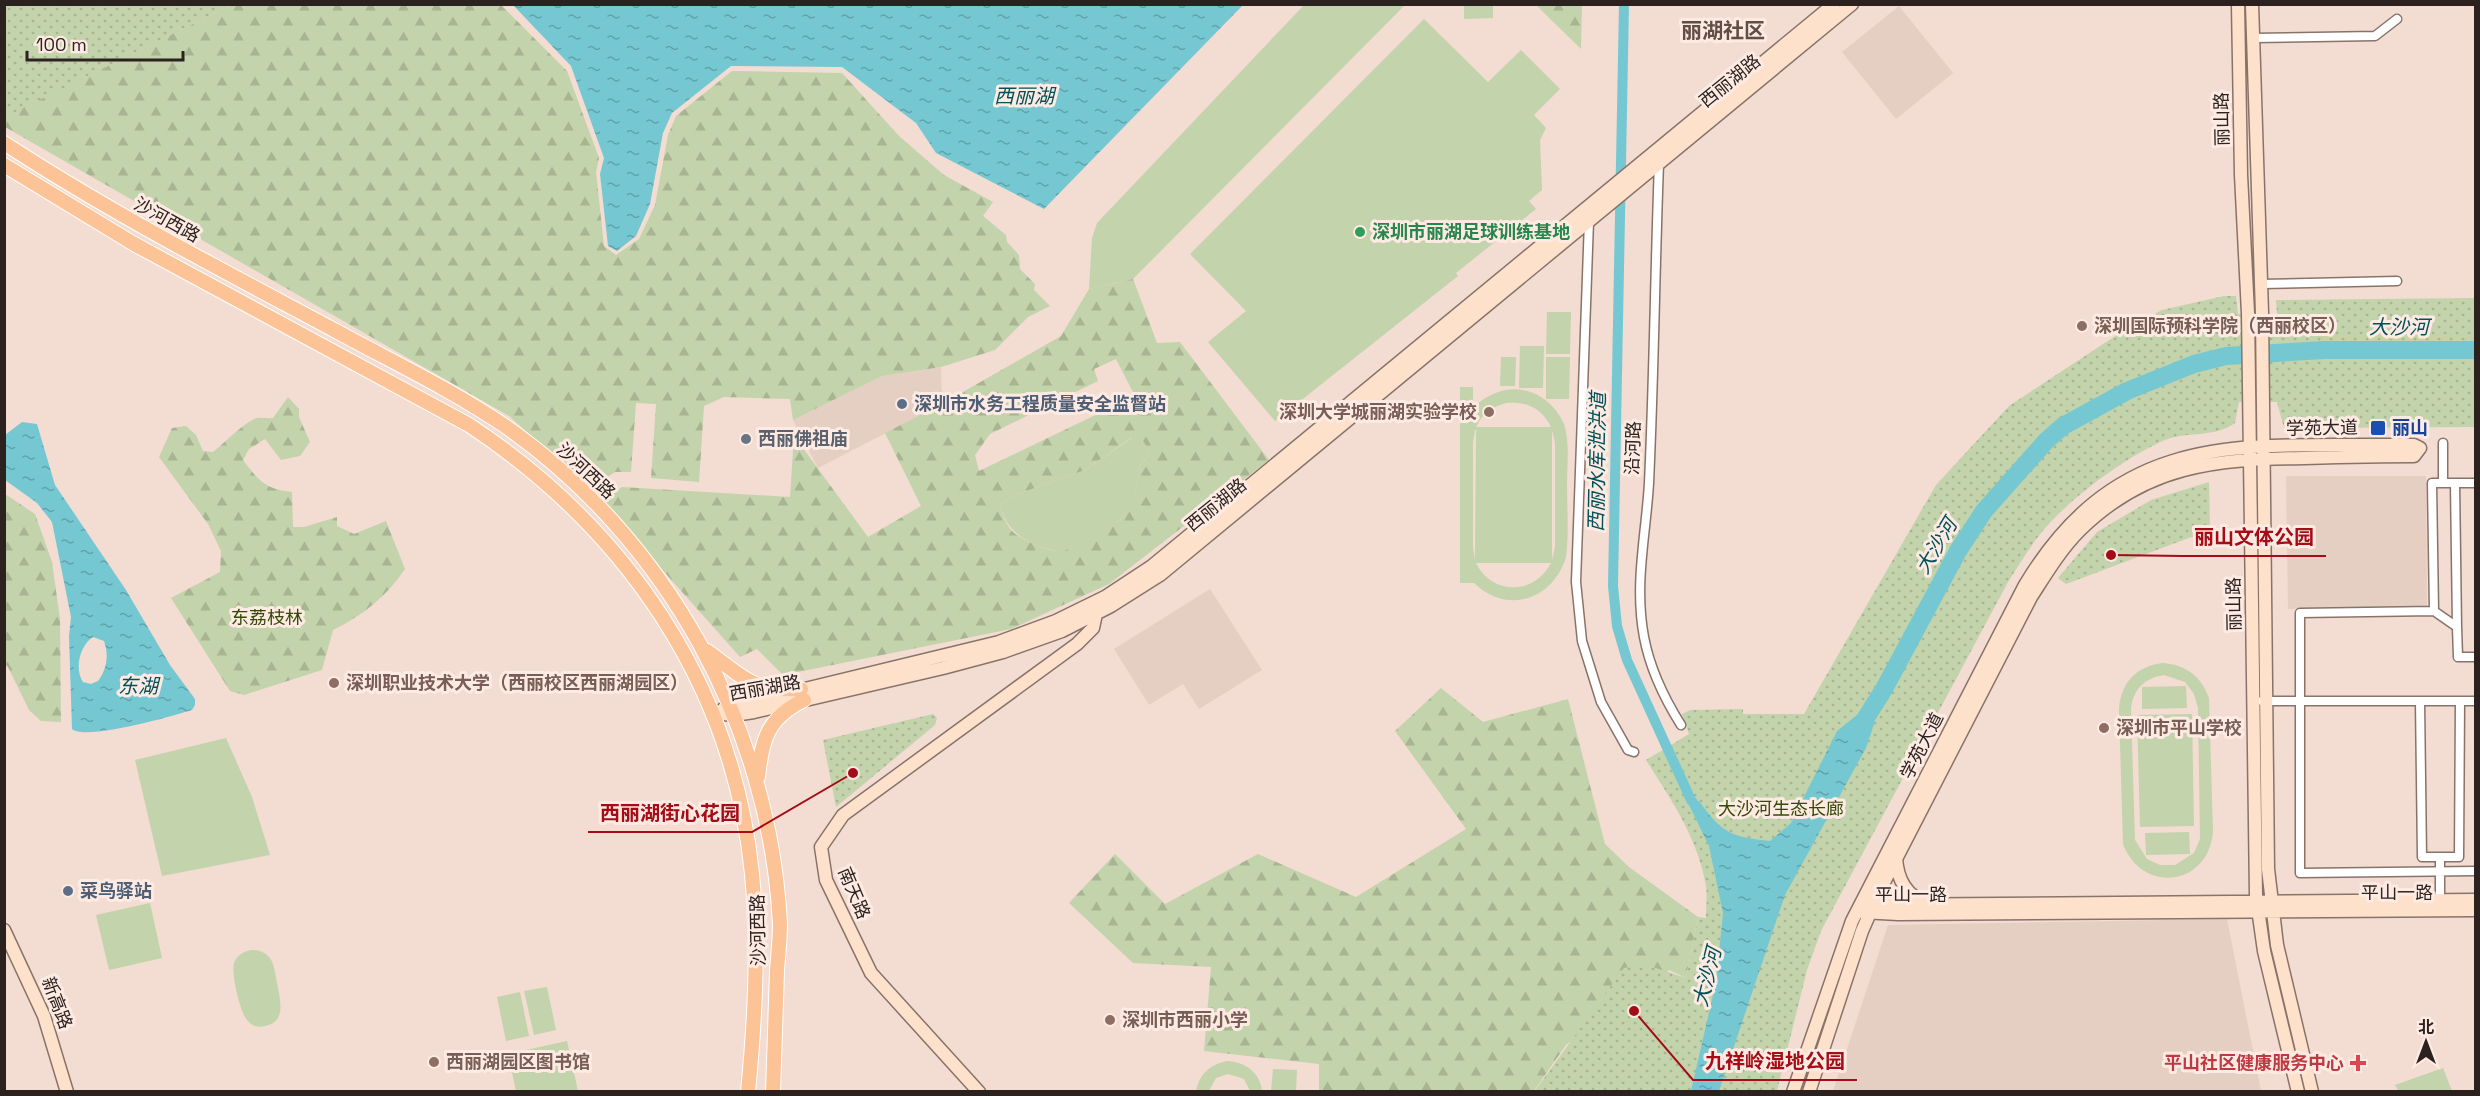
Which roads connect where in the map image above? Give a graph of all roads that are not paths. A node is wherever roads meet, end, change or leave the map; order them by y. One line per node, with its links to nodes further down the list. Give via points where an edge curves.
1 (1834, 4): 8 (street, 西丽湖路)
2 (1852, 4): 8 (street, 西丽湖路)
3 (2238, 4): 16 (street, 丽山路)
4 (2252, 4): 6 (street, 丽山路)
5 (2397, 19): 6 (street, via 2375,36)
6 (2253, 38): 13 (street, 丽山路)
7 (4, 142): 23 (main road, 沙河西路, via 143,228 453,394 505,426 552,463 615,524 669,592)
8 (1656, 159): 10 (street); 34 (street, 沿河路, via 1649,482 1640,599 1652,667)
9 (4, 165): 33 (main road, 沙河西路, via 134,244 444,410 518,459 582,516 637,580 675,636)
10 (1615, 193): 11 (street, 西丽湖路); 25 (street, 西丽湖路, via 1152,566 1105,597 999,642)
11 (1589, 221): 21 (street, 西丽湖路, via 1160,575); 35 (street, via 1576,582 1582,641 1601,702 1628,750)
12 (2397, 281): 13 (street)
13 (2261, 284): 15 (street, 丽山路)
14 (2443, 443): 17 (street)
15 (2264, 452): 15 (street, 学苑大道, via 2414,456 2420,448 2414,445); 16 (street, 学苑大道); 27 (street, 丽山路)
16 (2250, 453): 26 (street, 丽山路); 38 (street, 学苑大道, via 2156,479 2108,507 2068,544 2023,612); 46 (street, 学苑大道, via 2191,455 2150,468 2096,500 2056,538 2013,607)
17 (2444, 483): 18 (street); 20 (street, via 2432,483)
18 (2455, 483): 19 (street); 22 (street)
19 (2475, 483)
20 (2434, 611): 22 (street); 28 (street, via 2300,613)
21 (1096, 614): 25 (street, 西丽湖路, via 1003,652); 52 (street, 南天路, via 1093,628 1077,644 843,815 821,848 826,880 871,973)
22 (2457, 627): 24 (street, via 2458,657)
23 (702, 647): 25 (main road, via 751,683); 32 (main road, 沙河西路)
24 (2475, 657)
25 (802, 695): 32 (street, 西丽湖路); 36 (main road, via 769,730)
26 (2253, 701): 27 (street); 44 (street, 丽山路)
27 (2266, 701): 28 (street); 45 (street, 丽山路)
28 (2300, 701): 29 (street); 39 (street, via 2300,873)
29 (2420, 701): 30 (street); 37 (street, via 2422,857)
30 (2460, 701): 31 (street); 37 (street, via 2459,857)
31 (2475, 701)
32 (732, 710): 33 (street, 西丽湖路); 36 (main road, 沙河西路)
33 (712, 713): 50 (main road, 沙河西路, via 736,788 752,872 756,957)
34 (1681, 725)
35 (1634, 752)
36 (757, 783): 51 (main road, 沙河西路, via 770,840 780,926)
37 (2440, 857): 39 (street)
38 (1896, 858): 42 (street, via 1897,873 1904,887 1917,899); 46 (street, 学苑大道)
39 (2440, 872): 40 (street); 43 (street)
40 (2475, 872)
41 (2475, 900): 43 (street, 平山一路)
42 (1934, 904): 44 (street, 平山一路); 46 (street, 平山一路)
43 (2440, 906): 45 (street, 平山一路); 47 (street, 平山一路)
44 (2257, 907): 45 (street, 平山一路); 46 (street, 平山一路); 55 (street, 丽山路)
45 (2271, 907): 56 (street, 丽山路)
46 (1867, 909): 53 (street, 学苑大道, via 1845,939); 54 (street, 学苑大道)
47 (2475, 910)
48 (4, 930): 49 (street, 新高路, via 44,1016)
49 (67, 1092)
50 (748, 1092)
51 (773, 1092)
52 (979, 1092)
53 (1793, 1092)
54 (1809, 1092)
55 (2298, 1092)
56 (2312, 1092)

